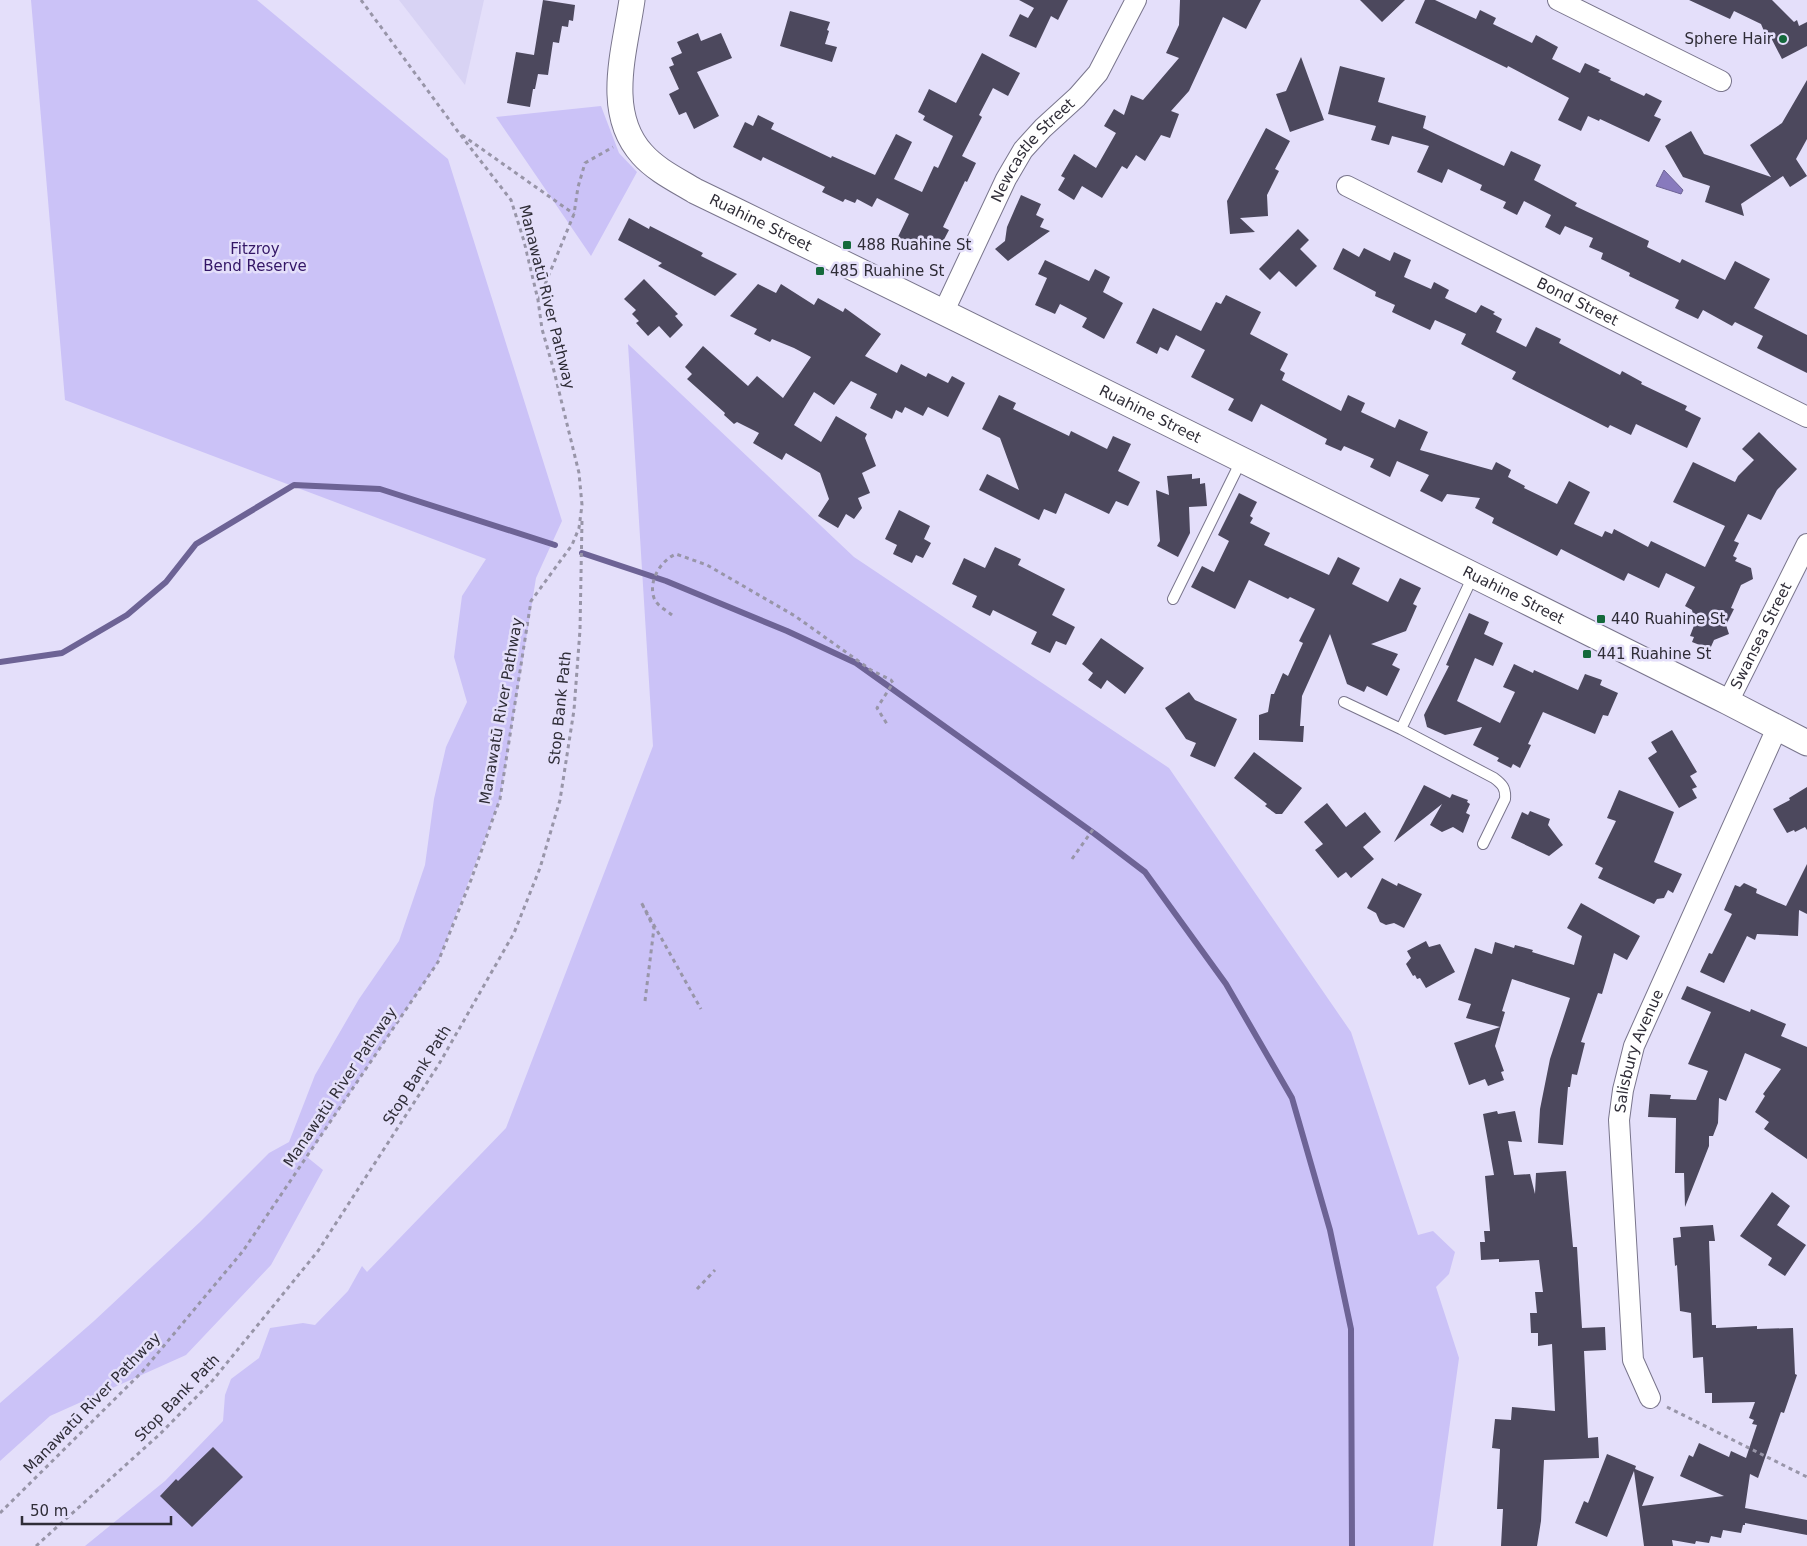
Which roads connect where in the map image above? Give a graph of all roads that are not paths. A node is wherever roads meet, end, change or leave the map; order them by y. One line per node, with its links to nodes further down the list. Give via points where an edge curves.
1 (632, 0): 6 (street, Ruahine Street, via 619,84 621,111 628,136 642,154 656,167 695,191)
2 (1136, 0): 6 (street, Newcastle Street, via 1098,72 1023,150)
3 (1558, 0): 4 (street)
4 (1722, 81)
5 (1347, 186): 7 (street, Bond Street)
6 (944, 310): 8 (street, Ruahine Street)
7 (1807, 417)
8 (1242, 460): 10 (street, Ruahine Street); 11 (lane)
9 (1807, 544): 13 (street, Swansea Street)
10 (1474, 575): 13 (street, Ruahine Street); 15 (lane)
11 (1173, 599)
12 (1344, 702): 15 (lane)
13 (1728, 702): 14 (street, Ruahine Street)
14 (1777, 728): 16 (street, Ruahine Street); 18 (street, Salisbury Avenue, via 1634,1046 1623,1090 1619,1120 1633,1360)
15 (1401, 729): 17 (lane, via 1502,784 1505,799)
16 (1807, 743)
17 (1483, 844)
18 (1650, 1398)

